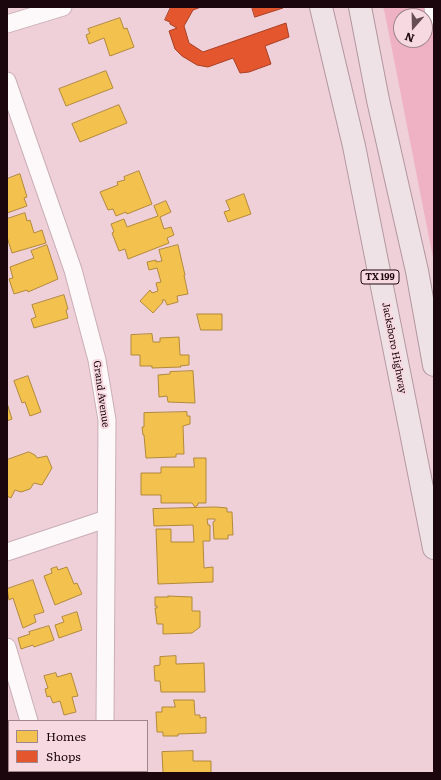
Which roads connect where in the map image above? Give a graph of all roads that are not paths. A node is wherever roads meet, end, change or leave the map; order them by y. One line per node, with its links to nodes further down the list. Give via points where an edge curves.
1 (63, 7): 6 (street)
2 (321, 7): 10 (main road, Jacksboro Highway / TX 199, via 354,146)
3 (360, 7): 8 (main road, via 378,100 417,271)
4 (433, 7): 5 (street)
5 (434, 16)
6 (7, 24)
7 (7, 81): 9 (street, Grand Avenue, via 73,270 97,360 107,420)
8 (434, 365)
9 (106, 519): 11 (street); 14 (street, Grand Avenue)
10 (434, 548)
11 (7, 552)
12 (7, 647): 13 (street)
13 (29, 720)
14 (105, 720)

